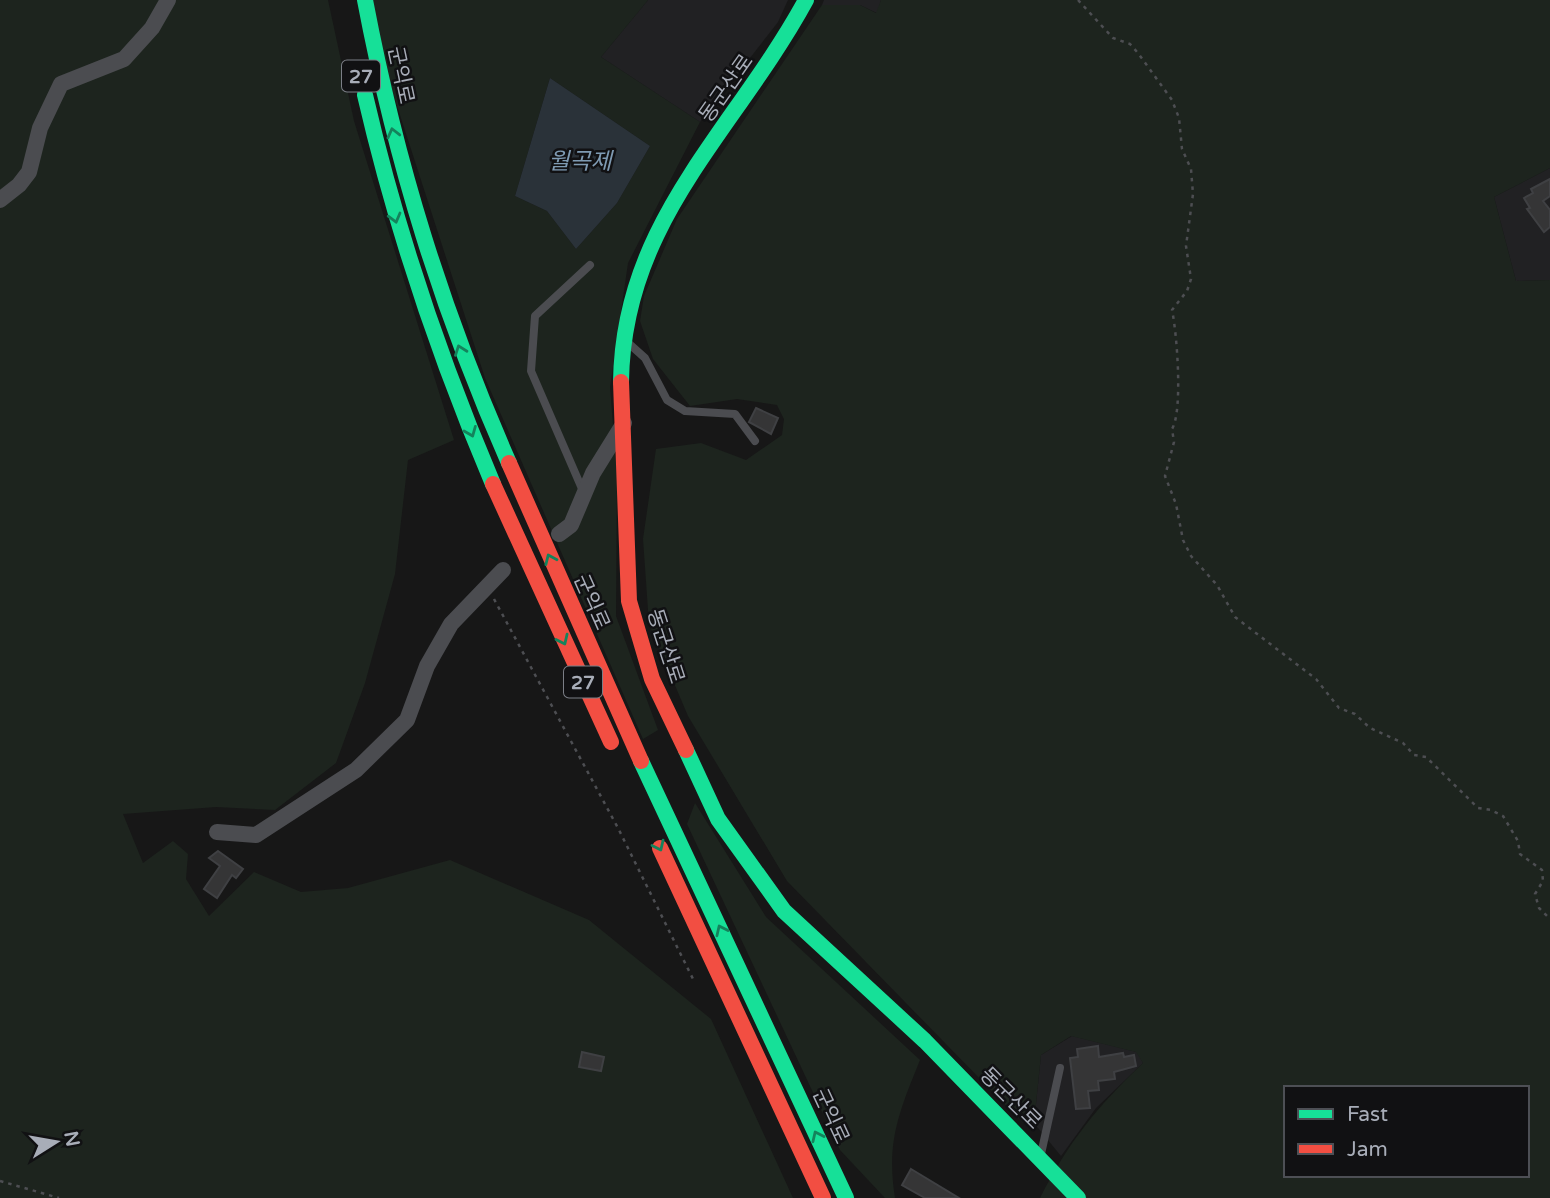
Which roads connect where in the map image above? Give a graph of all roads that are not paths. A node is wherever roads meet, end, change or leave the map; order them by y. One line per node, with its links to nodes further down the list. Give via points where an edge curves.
1 (167, 0): 5 (street, via 152,28 124,59 61,83 40,128 29,172)
2 (365, 0): 19 (main road, 군익로 / 27, one-way to 2, via 618,711 466,365 410,199)
3 (806, 0): 7 (main road, 동군산로, via 773,59 682,187 640,266)
4 (361, 78): 13 (main road, 군익로 / 27, one-way to 13, via 407,263 437,350 514,536)
5 (0, 200)
6 (590, 265): 10 (lane, via 536,316 531,371)
7 (623, 340): 8 (main road, 동군산로, via 620,394); 9 (lane, via 645,358 667,400 685,411 735,414)
8 (624, 423): 10 (street); 17 (main road, 동군산로, via 629,601 652,679 718,819 783,911 925,1041)
9 (755, 441)
10 (584, 494): 11 (street, via 571,525)
11 (559, 534)
12 (503, 570): 14 (street, via 451,624 427,666 407,720 356,770 256,835)
13 (620, 761)
14 (217, 832)
15 (654, 836): 18 (main road, 군익로, one-way to 18)
16 (1060, 1068): 17 (lane)
17 (1040, 1157): 20 (main road, 동군산로)
18 (823, 1198)
19 (846, 1198)
20 (1078, 1198)

